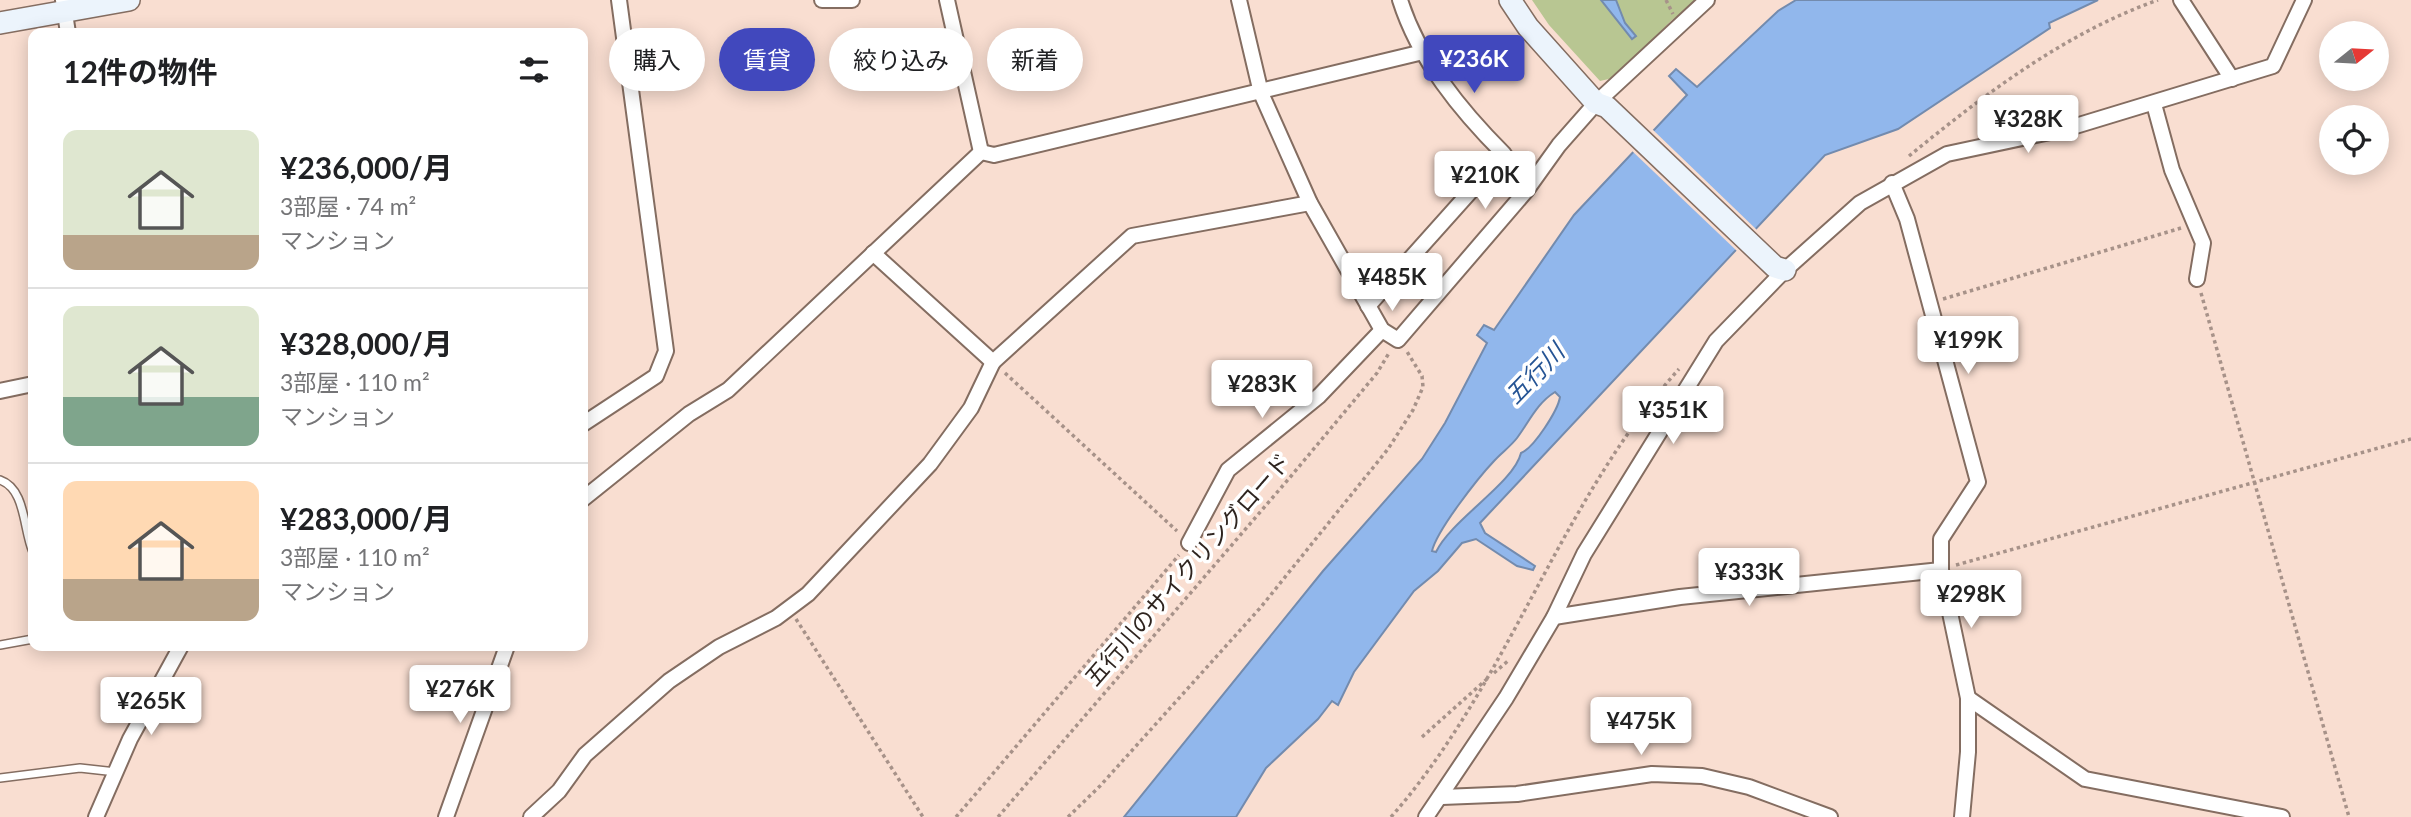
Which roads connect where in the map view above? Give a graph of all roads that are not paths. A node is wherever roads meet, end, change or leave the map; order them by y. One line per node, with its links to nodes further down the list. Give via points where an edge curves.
1 (129, 0): 12 (street)
2 (619, 0): 31 (street, via 666,351 656,376)
3 (822, 0): 4 (street)
4 (852, 0)
5 (947, 0): 20 (street)
6 (1239, 0): 17 (street)
7 (1400, 0): 15 (street)
8 (1510, 0): 19 (street, via 1528,27)
9 (1707, 0): 19 (street)
10 (2181, 0): 16 (street)
11 (2304, 0): 16 (street, via 2273,66)
12 (64, 6): 13 (street); 14 (street)
13 (0, 23)
14 (67, 28)
15 (1423, 52): 17 (street); 26 (street, via 1474,124 1504,154)
16 (2232, 79): 18 (street)
17 (1261, 93): 20 (street, via 994,155); 22 (street)
18 (2154, 104): 21 (street, via 1947,154); 25 (street, via 2172,170 2203,243)
19 (1602, 105): 24 (street); 27 (street, via 1559,145 1526,191 1398,340)
20 (981, 152): 23 (street)
21 (1892, 183): 24 (street); 36 (street, via 1907,219 1978,482 1941,539)
22 (1310, 204): 26 (street); 28 (street, via 1132,236)
23 (873, 253): 28 (street); 33 (street, via 728,390 689,414)
24 (1780, 268): 37 (street, via 1716,341 1584,554)
25 (2197, 279)
26 (1368, 306): 27 (street)
27 (1382, 330): 35 (street, via 1319,396 1228,470)
28 (993, 362): 49 (street, via 971,408 930,464 808,594 669,681 585,755 559,791)
29 (28, 385): 30 (street)
30 (0, 391)
31 (588, 421)
32 (0, 480): 34 (lane, via 11,484 17,494)
33 (588, 495)
34 (28, 534)
35 (1189, 543)
36 (1941, 570): 37 (street, via 1680,597); 42 (street)
37 (1554, 617): 45 (street)
38 (28, 640): 39 (lane)
39 (0, 645)
40 (178, 651): 43 (street)
41 (505, 651): 48 (street)
42 (1968, 698): 46 (street, via 2085,779); 52 (street)
43 (116, 772): 44 (lane, via 80,768); 47 (street)
44 (0, 778)
45 (1442, 797): 50 (street); 51 (street, via 1517,794 1652,774 1702,776 1749,787)
46 (2272, 816)
47 (96, 817)
48 (446, 817)
49 (531, 817)
50 (1426, 817)
51 (1830, 817)
52 (1962, 817)

